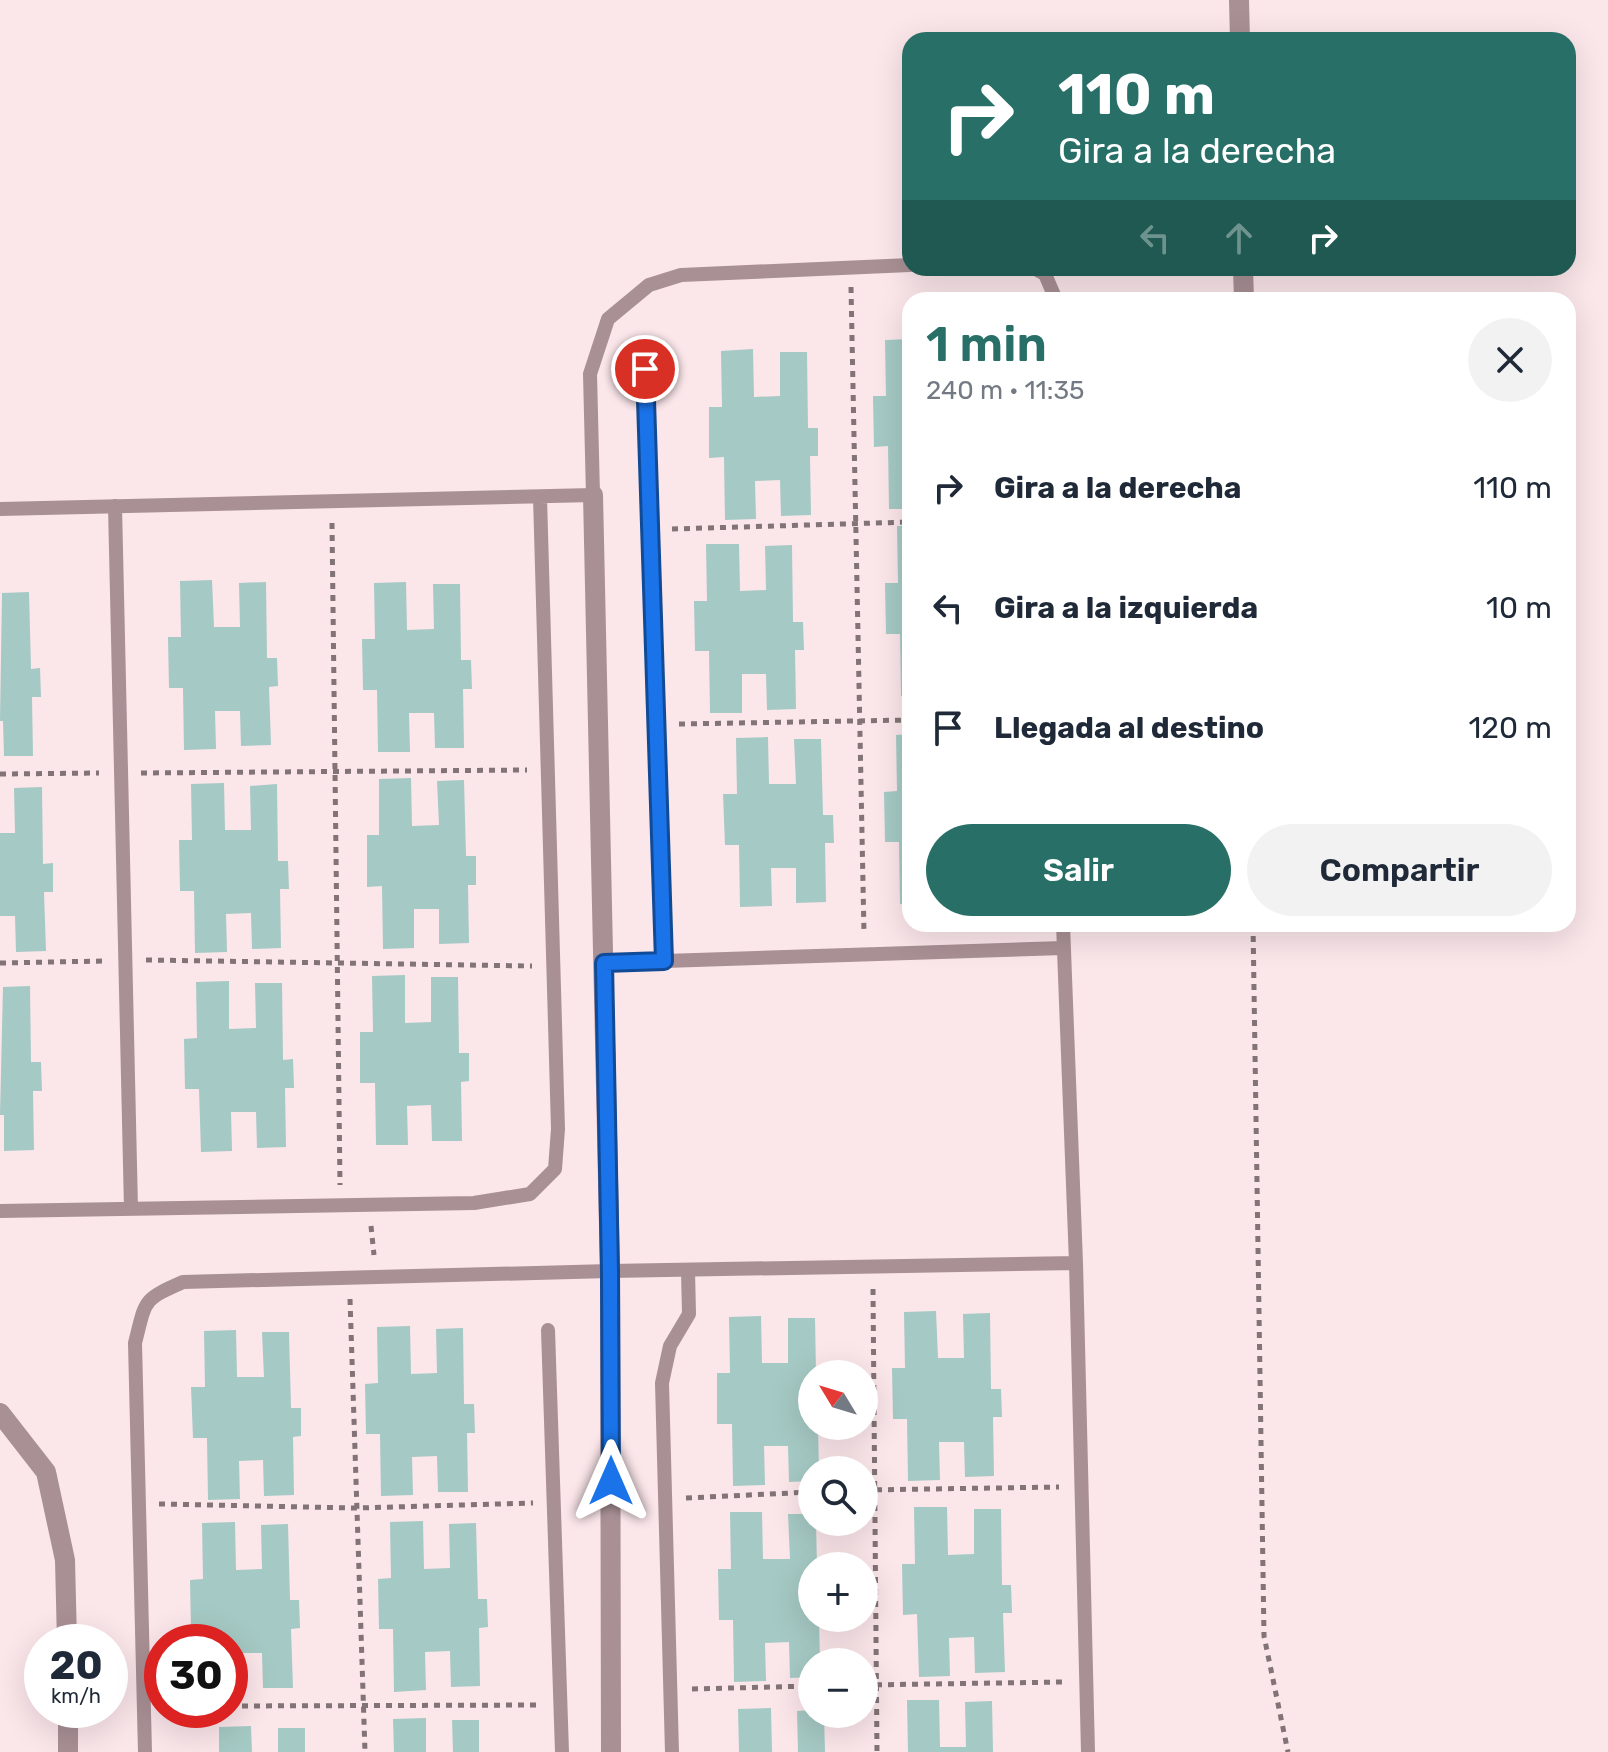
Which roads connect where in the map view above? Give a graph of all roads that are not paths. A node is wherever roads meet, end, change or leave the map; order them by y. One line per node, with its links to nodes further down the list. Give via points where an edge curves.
1 (1239, 0): 2 (street)
2 (1240, 32)
3 (902, 265): 5 (lane, via 681,275 649,285 608,319 590,374)
4 (645, 369): 11 (lane)
5 (593, 495): 6 (lane); 12 (street)
6 (540, 497): 7 (lane); 13 (lane, via 555,1169 530,1194 474,1203)
7 (115, 506): 8 (lane); 13 (lane)
8 (0, 509)
9 (1063, 932): 10 (lane)
10 (1063, 948): 11 (lane); 15 (lane)
11 (664, 961): 12 (lane)
12 (604, 963): 16 (street)
13 (131, 1209): 14 (lane)
14 (0, 1211)
15 (1076, 1263): 17 (lane); 27 (lane)
16 (610, 1271): 17 (lane); 23 (lane, via 183,1282 152,1296 135,1343); 25 (street)
17 (688, 1271): 26 (lane, via 689,1314 670,1346 662,1383)
18 (548, 1330): 24 (lane)
19 (0, 1413): 20 (street, via 46,1472 65,1560)
20 (67, 1624)
21 (68, 1728): 22 (street)
22 (68, 1752)
23 (145, 1752)
24 (562, 1752)
25 (611, 1752)
26 (672, 1752)
27 (1088, 1752)

